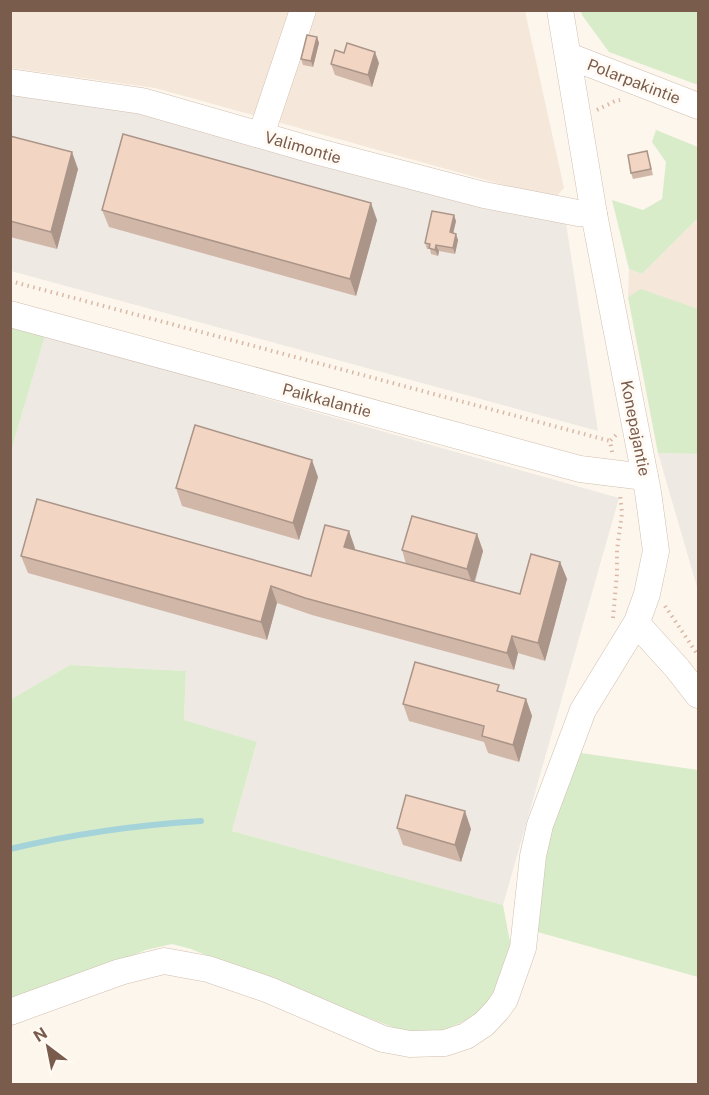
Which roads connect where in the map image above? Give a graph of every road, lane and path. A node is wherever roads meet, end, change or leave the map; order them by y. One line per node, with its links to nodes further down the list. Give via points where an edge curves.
1 (303, 10): 8 (street)
2 (560, 10): 3 (street, Konepajantie)
3 (569, 56): 6 (street, Polarpakintie); 7 (street, Konepajantie)
4 (10, 82): 8 (street, Valimontie, via 142,101)
5 (626, 100): 7 (path)
6 (699, 106)
7 (578, 116): 9 (street, Konepajantie)
8 (261, 135): 9 (street, Valimontie, via 484,195)
9 (594, 214): 14 (street, Konepajantie)
10 (10, 281): 12 (path, Paikkalantie)
11 (10, 314): 13 (street, Paikkalantie, via 580,469)
12 (610, 441)
13 (616, 474): 14 (street, Paikkalantie); 16 (path, via 622,513 616,550 614,618)
14 (645, 477): 15 (street, Konepajantie, via 656,551)
15 (637, 622): 17 (street); 18 (street, Konepajantie, via 583,710 540,825 523,948 509,990 498,1010 466,1036 421,1045 382,1039 269,990 175,962 128,969)
16 (609, 628)
17 (699, 695)
18 (10, 1012)

